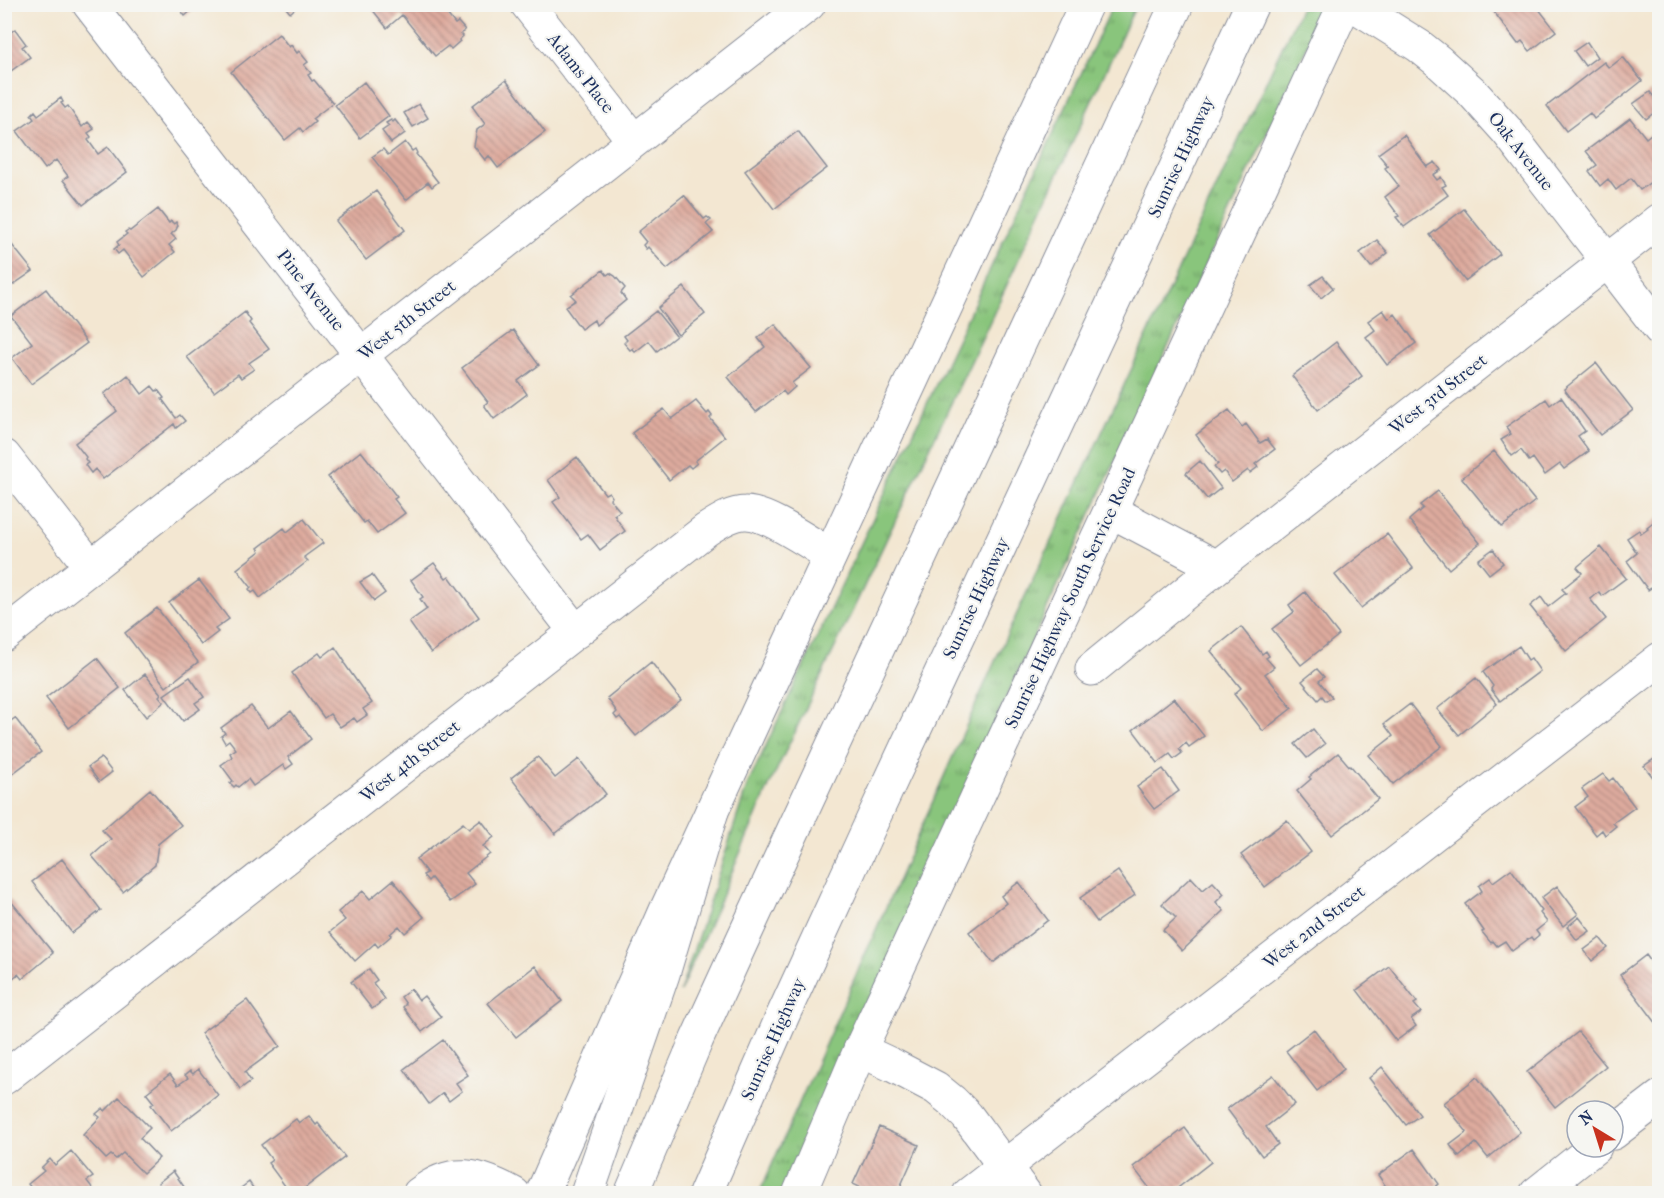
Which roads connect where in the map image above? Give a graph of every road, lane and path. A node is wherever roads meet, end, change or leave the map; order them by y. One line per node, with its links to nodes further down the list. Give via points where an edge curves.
1 (89, 4): 13 (main road, Pine Avenue)
2 (527, 4): 9 (main road, Adams Place)
3 (809, 4): 9 (main road, West 5th Street)
4 (1086, 4): 16 (main road)
5 (1177, 4): 34 (main road, via 750,923)
6 (1252, 4): 35 (main road, Sunrise Highway, via 778,1025)
7 (1345, 4): 15 (main road, Sunrise Highway South Service Road)
8 (1352, 4): 11 (main road, Oak Avenue, via 1419,46 1472,92 1507,131)
9 (634, 141): 13 (main road, West 5th Street)
10 (1659, 220): 11 (main road, West 3rd Street)
11 (1606, 262): 12 (main road, Oak Avenue); 18 (main road, West 3rd Street)
12 (1659, 329)
13 (362, 355): 17 (main road, West 5th Street); 19 (main road, Pine Avenue)
14 (4, 456): 17 (main road)
15 (1111, 511): 18 (main road); 24 (main road, Sunrise Highway South Service Road)
16 (830, 555): 19 (main road, West 4th Street, via 770,519 745,513 732,516 706,531); 23 (main road)
17 (91, 567): 20 (main road, West 5th Street)
18 (1217, 567): 22 (main road, West 3rd Street)
19 (576, 632): 25 (main road, West 4th Street)
20 (4, 635)
21 (1659, 659): 29 (main road, West 2nd Street)
22 (1092, 669)
23 (712, 811): 32 (main road); 33 (main road, via 663,974)
24 (860, 1050): 29 (main road, via 936,1088 952,1101); 36 (main road, Sunrise Highway South Service Road)
25 (4, 1078)
26 (1659, 1097): 27 (main road)
27 (1625, 1124)
28 (1580, 1159): 39 (main road)
29 (1004, 1167): 37 (main road, West 2nd Street); 38 (main road)
30 (418, 1194): 31 (main road, via 448,1177 463,1176 497,1184)
31 (514, 1194)
32 (542, 1194)
33 (587, 1194)
34 (631, 1194)
35 (705, 1194)
36 (799, 1194)
37 (969, 1194)
38 (1025, 1194)
39 (1536, 1194)

